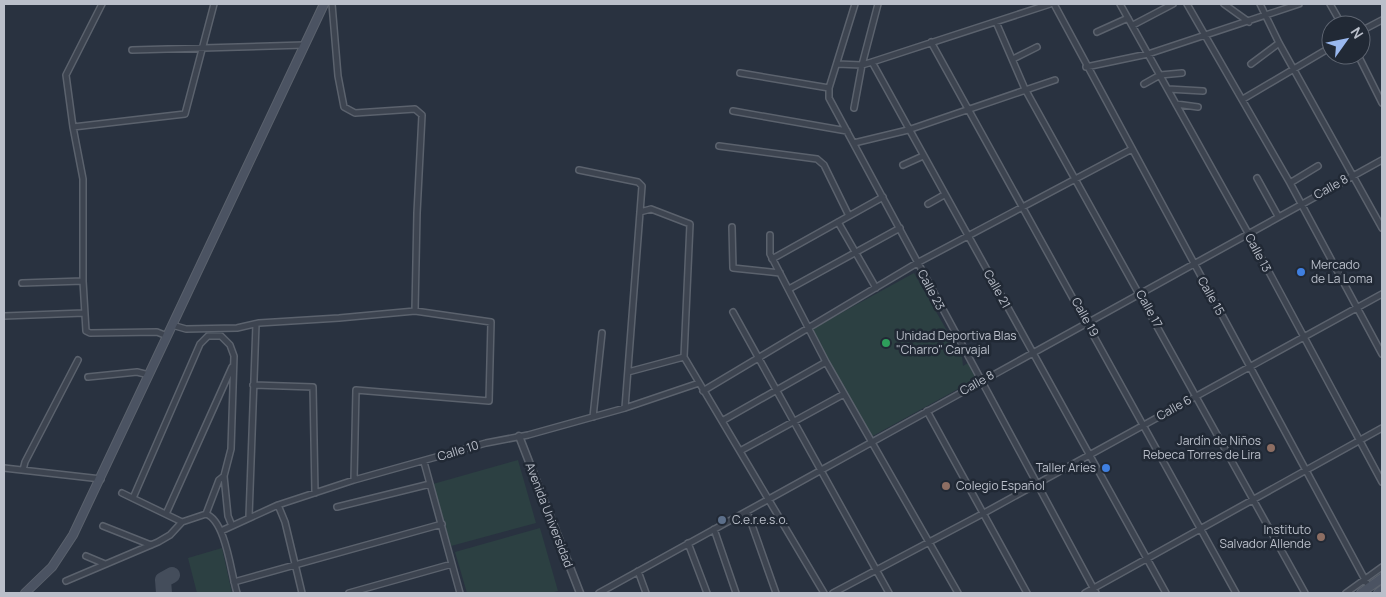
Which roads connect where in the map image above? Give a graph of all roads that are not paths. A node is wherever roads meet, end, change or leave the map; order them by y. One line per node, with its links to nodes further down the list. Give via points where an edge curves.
1 (102, 4): 56 (street, via 66,75)
2 (214, 4): 27 (street)
3 (324, 4): 26 (main road)
4 (332, 4): 98 (street, via 344,107 355,114 418,110 423,118)
5 (855, 4): 34 (street)
6 (878, 4): 36 (street)
7 (1050, 4): 19 (street)
8 (1054, 4): 38 (street, Calle 15)
9 (1120, 4): 18 (street, Calle 13)
10 (1173, 4): 21 (street)
11 (1187, 4): 23 (street)
12 (1224, 4): 20 (street)
13 (1260, 4): 17 (street)
14 (1299, 4): 17 (street)
15 (1330, 4): 16 (street)
16 (1336, 15)
17 (1265, 16): 20 (street); 25 (street)
18 (1128, 18): 21 (street, Calle 13); 22 (street)
19 (996, 22): 24 (street); 32 (street, Calle 17)
20 (1249, 22): 23 (street)
21 (1132, 25): 31 (street, Calle 13)
22 (1097, 32)
23 (1204, 36): 31 (street); 49 (street)
24 (931, 42): 33 (street); 54 (street, Calle 19)
25 (1279, 44): 35 (street); 39 (street)
26 (304, 45): 27 (street); 103 (main road)
27 (204, 47): 29 (street); 56 (street, via 185,114)
28 (1037, 47): 32 (street)
29 (132, 50)
30 (1321, 52): 39 (street)
31 (1148, 54): 38 (street); 42 (street, Calle 13)
32 (1013, 59): 46 (street, Calle 17)
33 (872, 62): 36 (street); 57 (street, Calle 21)
34 (837, 64): 36 (street); 45 (street)
35 (1251, 64)
36 (862, 65): 53 (street)
37 (1363, 65): 50 (street)
38 (1086, 67): 61 (street, Calle 15)
39 (1293, 67): 49 (street); 67 (street)
40 (740, 73): 45 (street)
41 (1182, 73): 42 (street)
42 (1160, 75): 44 (street); 47 (street, Calle 13)
43 (1055, 80): 46 (street)
44 (1144, 84)
45 (828, 88): 58 (street, Calle 23, via 829,98)
46 (1025, 89): 54 (street); 69 (street, Calle 17)
47 (1168, 89): 48 (street); 51 (street, Calle 13)
48 (1203, 91)
49 (1242, 99): 70 (street)
50 (1382, 103)
51 (1176, 104): 52 (street); 83 (street, Calle 13)
52 (1198, 107)
53 (854, 108)
54 (967, 109): 57 (street); 75 (street, Calle 19)
55 (733, 112): 58 (street)
56 (73, 127): 91 (street, via 83,179)
57 (908, 130): 59 (street); 62 (street, Calle 21)
58 (847, 131): 59 (street, Calle 23)
59 (854, 143): 72 (street, Calle 23)
60 (719, 146): 77 (street, via 817,159 824,165)
61 (1132, 149): 69 (street); 89 (street, Calle 15)
62 (923, 156): 64 (street); 71 (street, Calle 21)
63 (1382, 160): 67 (street, Calle 8)
64 (903, 166)
65 (1318, 166): 70 (street)
66 (579, 170): 76 (street, via 641,184)
67 (1354, 175): 74 (street, Calle 8); 82 (street)
68 (1257, 178): 78 (street)
69 (1075, 180): 75 (street); 95 (street, Calle 17)
70 (1290, 183): 74 (street)
71 (944, 195): 73 (street); 85 (street, Calle 21)
72 (883, 197): 77 (street); 81 (street, Calle 23)
73 (928, 204)
74 (1301, 204): 78 (street, Calle 8); 97 (street)
75 (1023, 206): 85 (street); 102 (street, Calle 19)
76 (640, 212): 111 (street, via 651,209 690,224); 117 (street)
77 (849, 216): 79 (street)
78 (1278, 216): 83 (street, Calle 8)
79 (838, 222): 86 (street); 87 (street)
80 (732, 227): 90 (street, via 733,268)
81 (900, 228): 86 (street); 88 (street, Calle 23)
82 (1382, 228)
83 (1248, 233): 89 (street, Calle 8); 108 (street, Calle 13)
84 (770, 236): 87 (street)
85 (968, 237): 88 (street); 109 (street, Calle 21)
86 (856, 252): 93 (street); 94 (street)
87 (772, 259): 90 (street)
88 (917, 263): 93 (street); 120 (street, Calle 23)
89 (1193, 263): 95 (street, Calle 8); 115 (street, Calle 15)
90 (780, 273): 94 (street)
91 (83, 281): 92 (street); 100 (street)
92 (22, 283)
93 (876, 288): 105 (street)
94 (789, 289): 105 (street)
95 (1140, 293): 102 (street, Calle 8); 128 (street, Calle 17)
96 (1382, 294): 97 (street, Calle 6)
97 (1356, 307): 108 (street, Calle 6); 110 (street)
98 (415, 311): 104 (street); 148 (street, via 491,322 489,401 356,390)
99 (733, 312): 112 (street)
100 (84, 313): 101 (street); 107 (street, via 88,333 157,332)
101 (4, 316)
102 (1087, 321): 109 (street, Calle 8); 134 (street, Calle 19)
103 (172, 324): 104 (street, via 186,329 237,328); 107 (main road)
104 (256, 324): 122 (street)
105 (808, 327): 112 (street); 114 (street)
106 (602, 333): 131 (street)
107 (167, 336): 118 (main road)
108 (1302, 337): 115 (street, Calle 6); 137 (street, Calle 13)
109 (1032, 352): 120 (street, Calle 8); 140 (street, Calle 21)
110 (1382, 354)
111 (684, 357): 117 (street); 121 (street)
112 (758, 357): 123 (street); 124 (street)
113 (78, 360): 143 (street)
114 (826, 362): 123 (street); 127 (street)
115 (1250, 366): 128 (street, Calle 6); 145 (street, Calle 15)
116 (232, 367): 125 (street); 126 (street); 154 (street, via 234,352 227,341 220,336 208,336 200,344)
117 (628, 372): 129 (street)
118 (149, 375): 119 (street, via 140,372); 147 (main road)
119 (88, 377)
120 (980, 381): 130 (street, Calle 8); 151 (street, Calle 23)
121 (699, 383): 124 (street); 129 (street, Calle 10)
122 (253, 385): 153 (street, via 313,387); 165 (street)
123 (776, 390): 132 (street); 133 (street)
124 (703, 391): 132 (street)
125 (219, 393): 126 (street); 163 (street)
126 (232, 393): 146 (street, via 231,449)
127 (844, 394): 133 (street); 138 (street)
128 (1197, 396): 134 (street, Calle 6); 157 (street, Calle 17)
129 (625, 408): 131 (street, Calle 10)
130 (927, 411): 138 (street, Calle 8); 162 (street)
131 (593, 417): 136 (street, Calle 10)
132 (722, 421): 139 (street)
133 (793, 421): 139 (street); 144 (street)
134 (1144, 425): 140 (street, Calle 6); 171 (street, Calle 19)
135 (1382, 428): 137 (street)
136 (519, 436): 141 (street, Calle 10); 195 (street, Avenida Universidad)
137 (1360, 440): 145 (street); 149 (street, Calle 13)
138 (872, 441): 144 (street, Calle 8); 173 (street)
139 (740, 451): 156 (street)
140 (1090, 455): 151 (street, Calle 6); 177 (street, Calle 21)
141 (424, 462): 148 (street, Calle 10); 150 (street)
142 (4, 468): 143 (street)
143 (23, 470): 147 (street)
144 (821, 470): 156 (street, Calle 8); 183 (street)
145 (1307, 470): 157 (street); 187 (street, Calle 15)
146 (224, 476): 155 (street, via 219,480); 158 (street)
147 (102, 479): 190 (main road, via 65,549 48,572)
148 (354, 480): 153 (street, Calle 10)
149 (1382, 482)
150 (430, 484): 160 (street); 167 (street)
151 (1037, 484): 162 (street, Calle 6); 189 (street, Calle 23)
152 (122, 493): 154 (street)
153 (315, 493): 159 (street, Calle 10)
154 (132, 498): 163 (street)
155 (213, 498): 158 (street); 164 (street)
156 (767, 500): 161 (street, Calle 8); 201 (street)
157 (1254, 500): 171 (street); 209 (street, Calle 17)
158 (226, 502): 169 (street)
159 (278, 506): 165 (street, Calle 10); 180 (street, via 285,522)
160 (337, 508)
161 (747, 511): 170 (street, Calle 8); 200 (street)
162 (984, 513): 173 (street, Calle 6); 205 (street)
163 (166, 514): 166 (street)
164 (206, 514): 166 (street); 172 (street, via 215,519)
165 (250, 517): 169 (street, Calle 10)
166 (182, 522): 175 (street, via 170,535)
167 (442, 524): 179 (street); 180 (street)
168 (103, 526): 175 (street)
169 (232, 526): 172 (street, Calle 10)
170 (714, 528): 174 (street, Calle 8); 199 (street)
171 (1201, 530): 177 (street); 208 (street, Calle 19)
172 (221, 531): 186 (street)
173 (929, 541): 183 (street, Calle 6); 204 (street)
174 (688, 543): 182 (street, Calle 8); 198 (street)
175 (151, 545): 178 (street)
176 (86, 556): 178 (street)
177 (1147, 558): 189 (street); 207 (street, Calle 21)
178 (105, 564): 185 (street)
179 (452, 564): 193 (street); 194 (street)
180 (294, 566): 186 (street); 192 (street)
181 (1382, 567): 187 (street)
182 (638, 570): 196 (street, Calle 8); 197 (street)
183 (876, 570): 202 (street, Calle 6); 203 (street)
184 (1382, 578): 187 (main road)
185 (66, 581)
186 (234, 582): 191 (street)
187 (1367, 584): 210 (street); 211 (main road)
188 (1382, 590): 212 (main road)
189 (1095, 591): 206 (street)
190 (25, 593)
191 (237, 593)
192 (302, 593)
193 (349, 593)
194 (460, 593)
195 (580, 593)
196 (598, 593)
197 (646, 593)
198 (707, 593)
199 (736, 593)
200 (776, 593)
201 (824, 593)
202 (833, 593)
203 (889, 593)
204 (958, 593)
205 (1028, 593)
206 (1085, 593)
207 (1166, 593)
208 (1236, 593)
209 (1305, 593)
210 (1346, 593)
211 (1361, 593)
212 (1378, 593)

